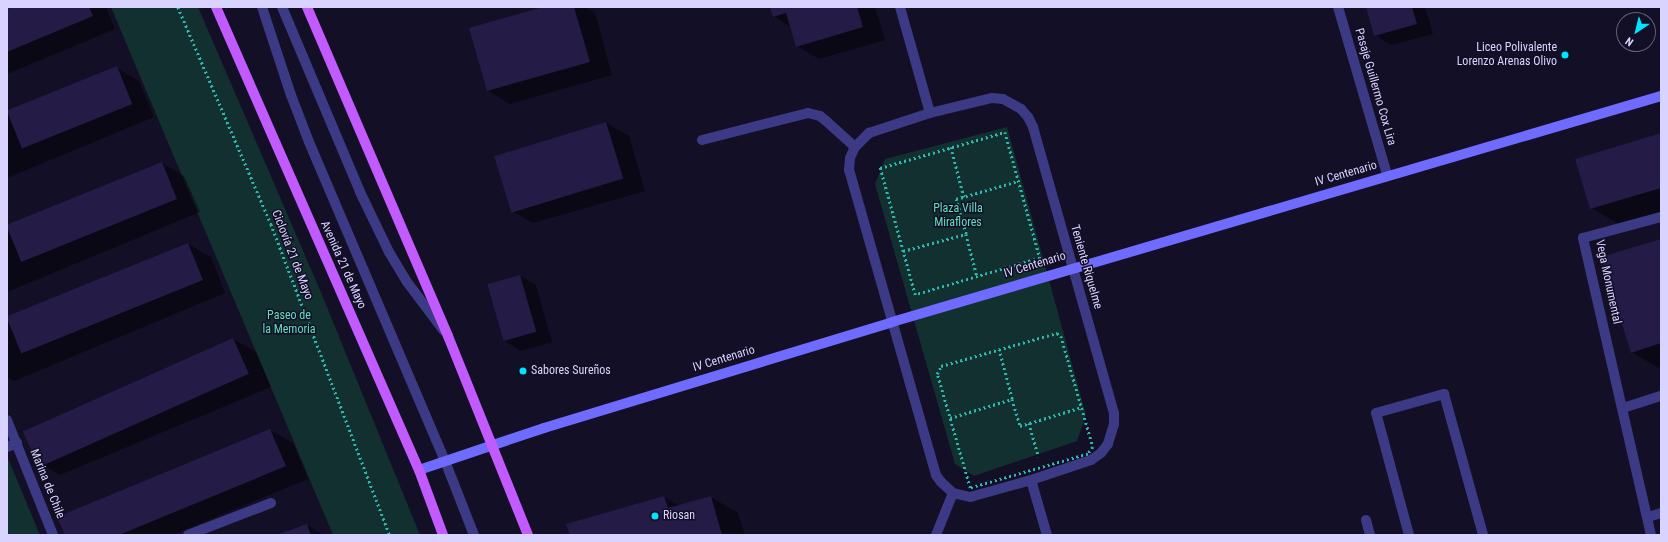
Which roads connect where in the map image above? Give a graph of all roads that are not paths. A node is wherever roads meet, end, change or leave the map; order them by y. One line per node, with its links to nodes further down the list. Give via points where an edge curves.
1 (216, 7): 23 (main road, Avenida 21 de Mayo)
2 (262, 7): 22 (street, via 307,135)
3 (282, 7): 15 (street, via 360,192 389,252 407,282)
4 (307, 7): 15 (main road)
5 (900, 7): 8 (street)
6 (1338, 7): 11 (street, Pasaje Guillermo Cox Lira)
7 (1661, 96): 11 (street, IV Centenario)
8 (930, 113): 10 (street, Teniente Riquelme, via 869,133); 13 (street, Teniente Riquelme, via 992,98 1002,99 1021,109 1033,127)
9 (702, 140): 10 (street, via 808,113 825,120)
10 (855, 147): 14 (street, Teniente Riquelme, via 850,158 851,182)
11 (1387, 175): 13 (street, IV Centenario)
12 (1661, 217): 17 (street, Vega Monumental, via 1583,238)
13 (1072, 267): 14 (street, IV Centenario); 24 (street, Teniente Riquelme, via 1114,413 1112,434 1101,453 1091,460)
14 (892, 322): 20 (street, IV Centenario); 25 (street, Teniente Riquelme, via 936,475)
15 (448, 336): 20 (main road)
16 (1661, 396): 17 (street)
17 (1623, 408): 28 (street, Vega Monumental)
18 (7, 420): 19 (street, Marina de Chile)
19 (17, 443): 21 (street, Marina de Chile); 30 (street, Marina de Chile)
20 (493, 445): 22 (street, IV Centenario); 34 (main road)
21 (7, 447)
22 (444, 461): 23 (street, IV Centenario); 33 (street)
23 (419, 470): 32 (main road, Avenida 21 de Mayo)
24 (1031, 480): 25 (street, Teniente Riquelme, via 979,496 970,497); 36 (street)
25 (953, 493): 35 (street)
26 (270, 503): 31 (street)
27 (1661, 513): 28 (street)
28 (1648, 517): 40 (street, Vega Monumental)
29 (1366, 520): 37 (street)
30 (53, 535)
31 (188, 535)
32 (443, 535)
33 (474, 535)
34 (528, 535)
35 (936, 535)
36 (1047, 535)
37 (1370, 535)
38 (1410, 535): 39 (street, via 1376,413 1444,394)
39 (1483, 535)
40 (1651, 535)

